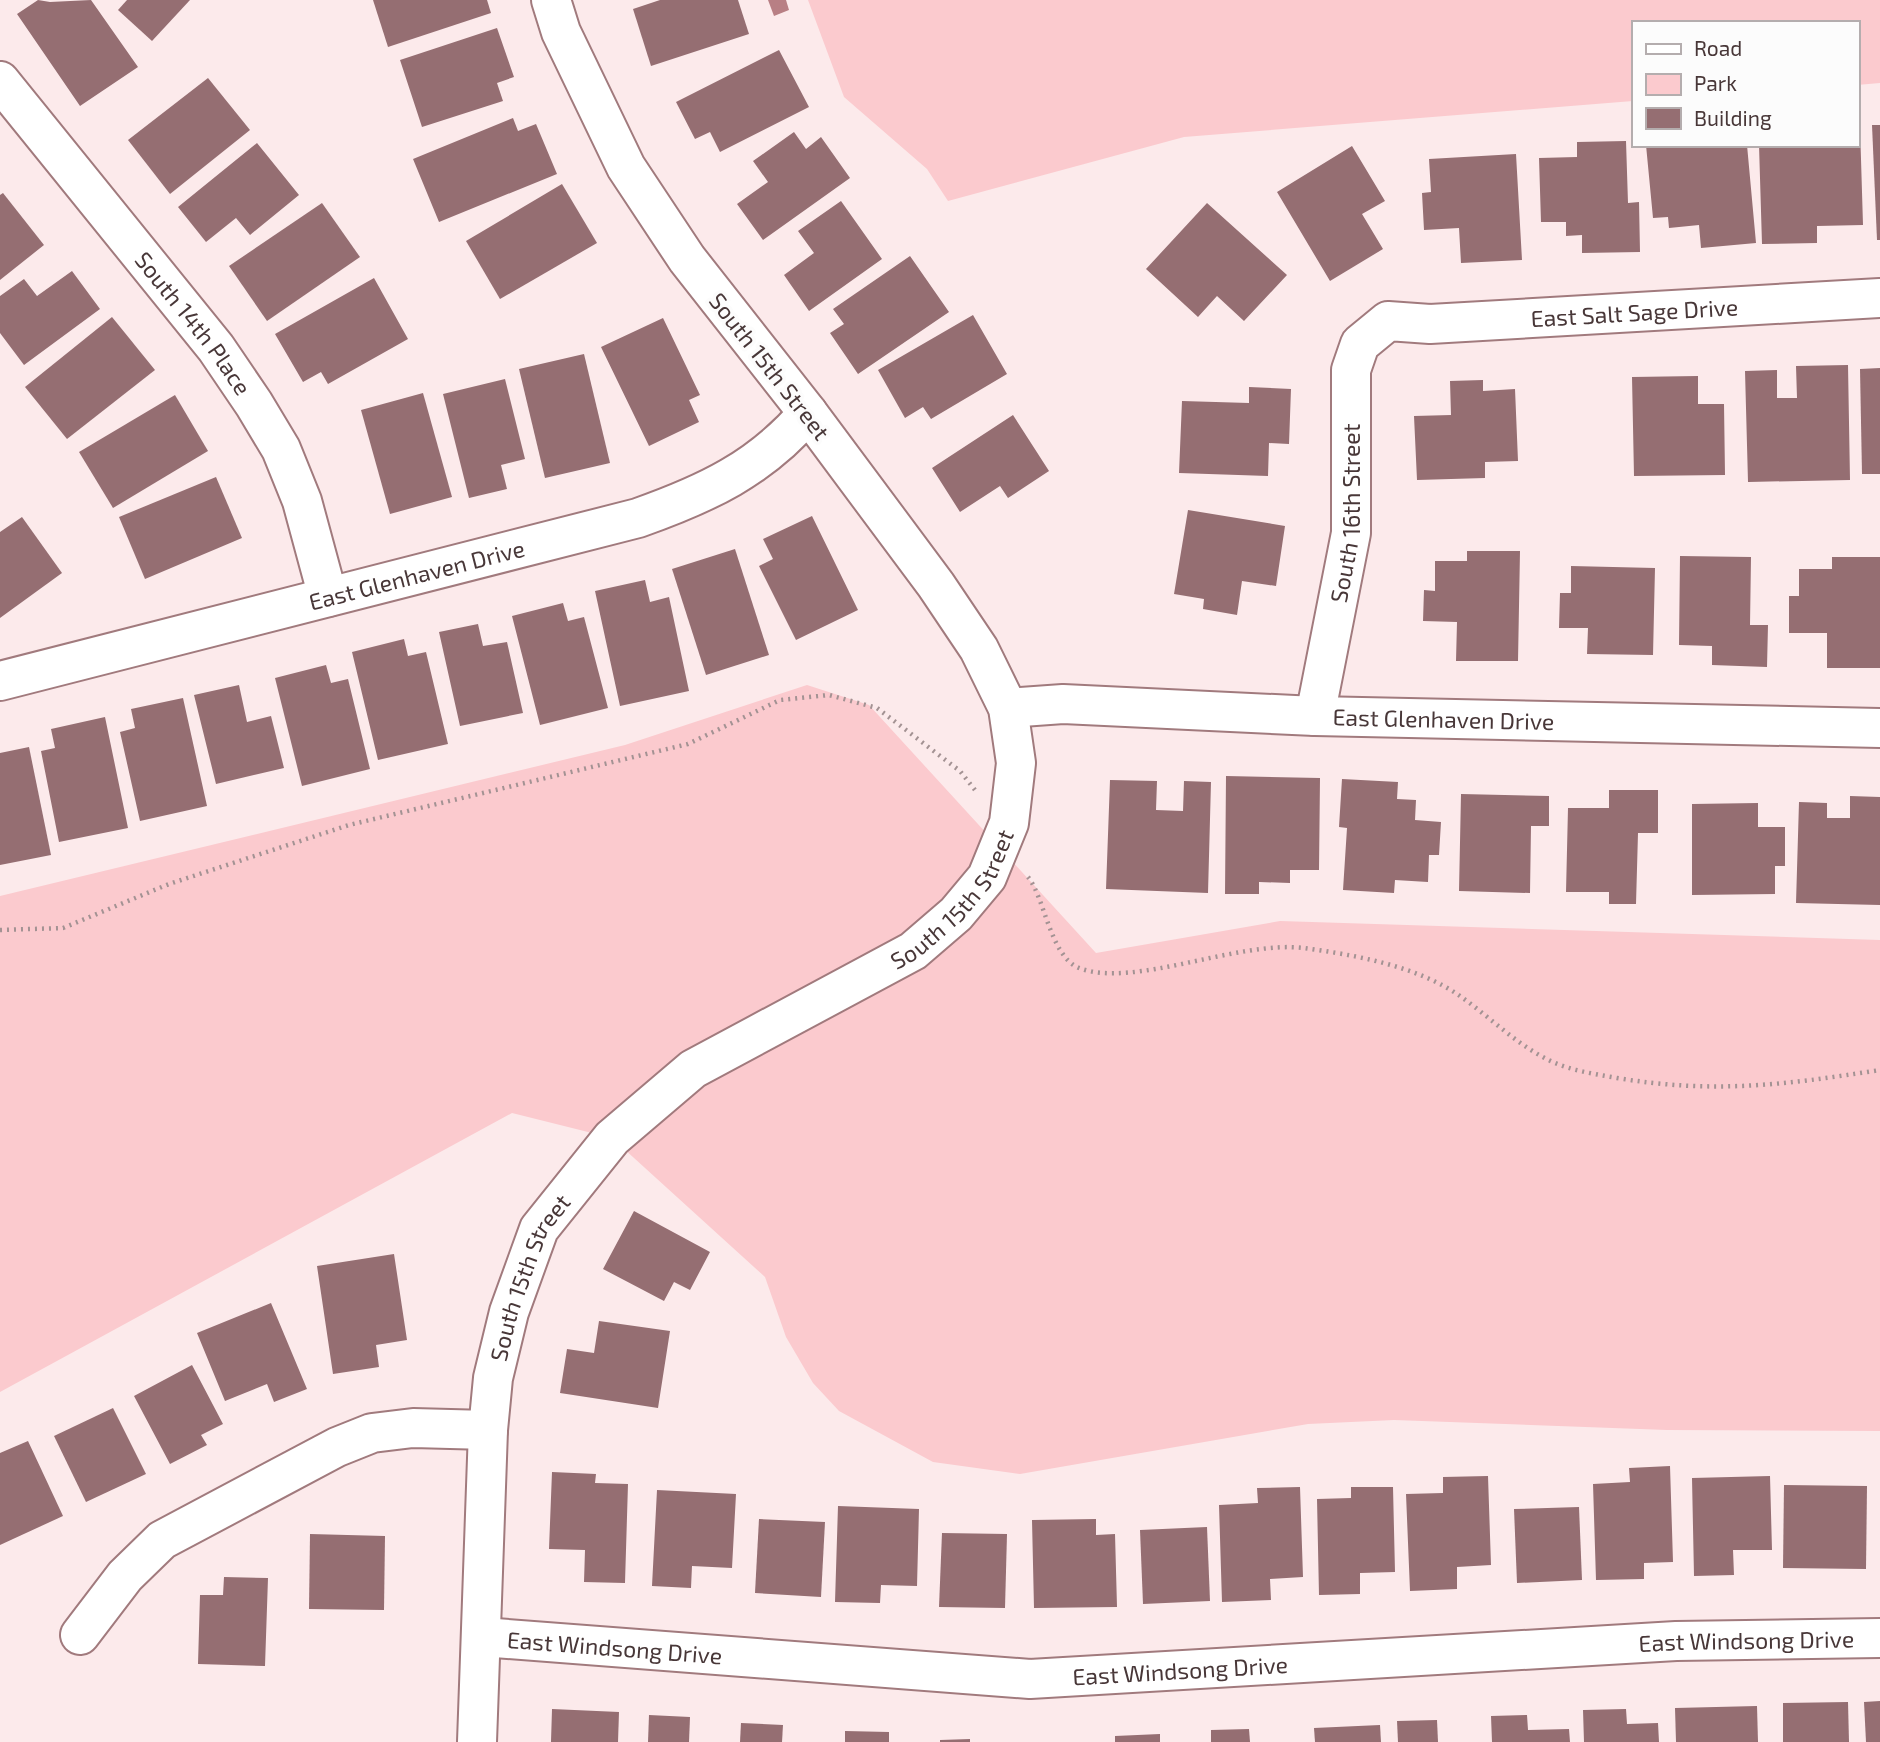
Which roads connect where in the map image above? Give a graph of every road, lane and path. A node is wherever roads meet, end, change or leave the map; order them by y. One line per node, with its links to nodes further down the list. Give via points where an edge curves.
1 (551, 0): 5 (street, South 15th Street, via 561,32 626,167 687,259)
2 (0, 81): 6 (street, South 14th Place, via 216,348 254,404 281,449 302,501)
3 (1880, 298): 4 (street, East Salt Sage Drive, via 1430,324)
4 (1388, 321): 9 (street, South 16th Street, via 1360,344 1351,370 1351,533)
5 (808, 413): 6 (street, East Glenhaven Drive, via 781,444 700,496 638,519); 8 (street, South 15th Street, via 979,649)
6 (328, 597): 7 (street, East Glenhaven Drive)
7 (0, 681)
8 (1008, 708): 9 (street, East Glenhaven Drive, via 1063,704); 11 (street, South 15th Street, via 1015,775 1009,823 987,877 956,914 914,951 693,1069 612,1138 539,1228 509,1312 493,1378)
9 (1315, 716): 10 (street, East Glenhaven Drive)
10 (1880, 728)
11 (488, 1430): 12 (street, via 413,1428 372,1433 337,1447 162,1540 125,1576); 13 (street, South 15th Street)
12 (80, 1635)
13 (482, 1637): 14 (street, East Windsong Drive, via 991,1679 1676,1641); 15 (street, South 15th Street)
14 (1880, 1638)
15 (477, 1742)

